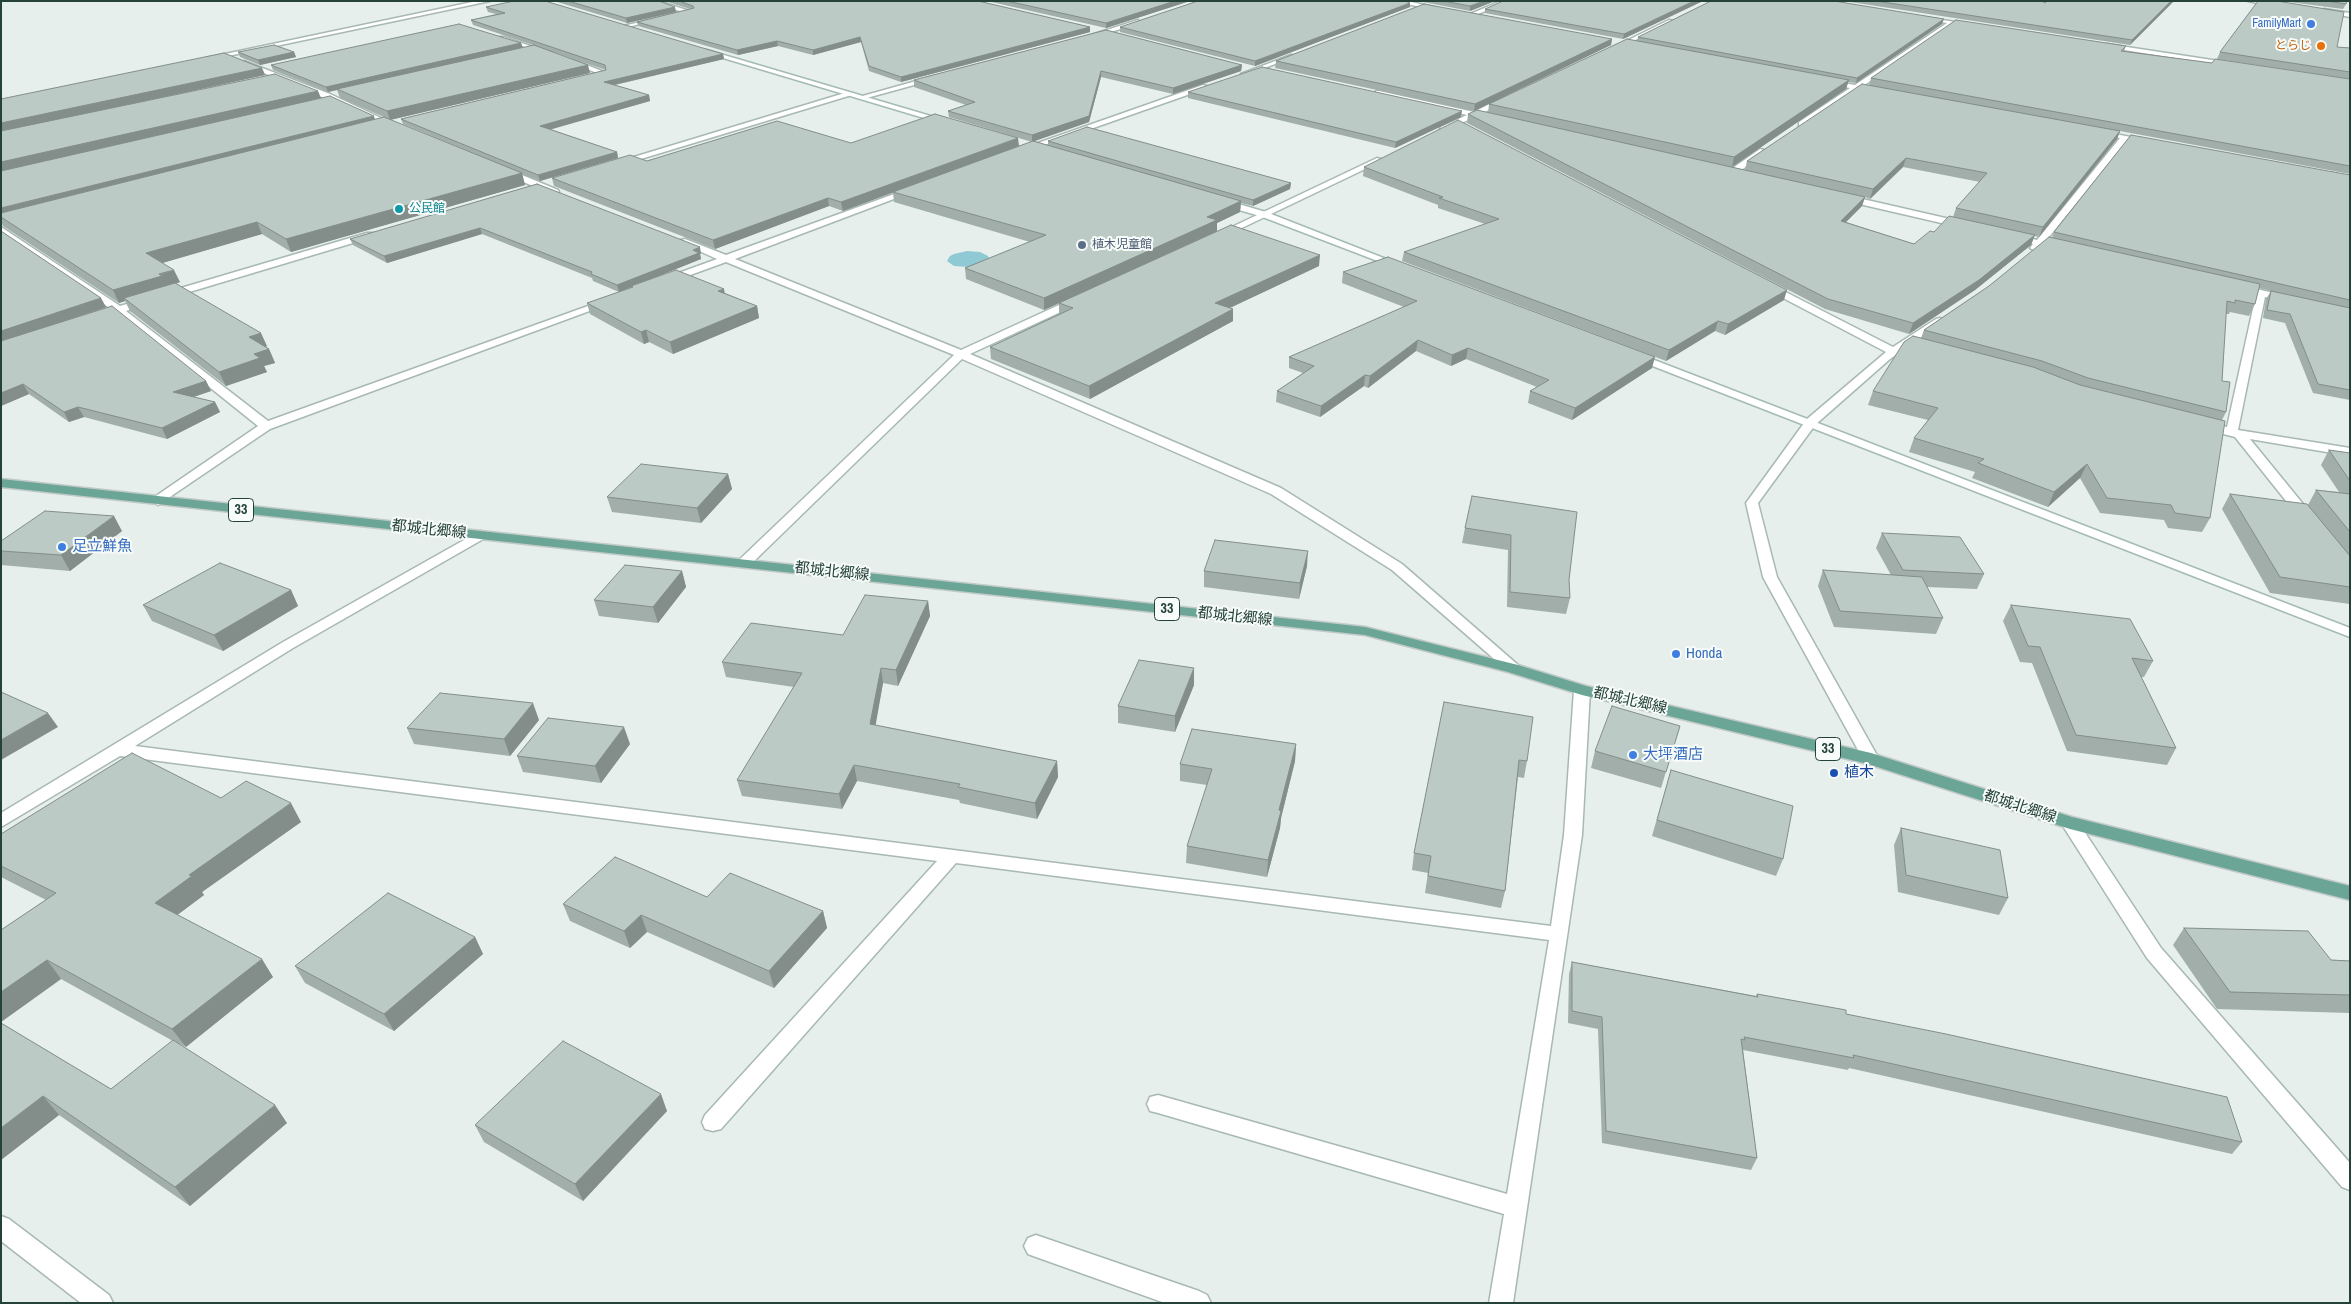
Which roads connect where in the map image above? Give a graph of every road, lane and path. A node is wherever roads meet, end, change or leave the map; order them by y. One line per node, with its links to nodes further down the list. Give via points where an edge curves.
1 (487, 1): 38 (street)
2 (650, 1): 21 (street, via 690,12)
3 (1396, 1): 6 (street)
4 (1507, 1): 12 (street)
5 (2251, 1): 7 (street)
6 (1423, 6): 9 (street); 10 (street)
7 (2287, 6)
8 (2314, 10): 13 (street)
9 (1452, 12)
10 (1405, 13)
11 (1462, 13): 12 (street)
12 (1471, 15): 16 (street)
13 (2350, 15)
14 (1914, 16): 18 (street)
15 (1678, 18): 29 (street)
16 (1490, 19)
17 (1143, 21): 23 (street)
18 (1953, 22): 20 (street); 54 (street)
19 (617, 24): 21 (street)
20 (1982, 26)
21 (626, 27): 24 (street)
22 (1088, 28): 23 (street)
23 (1106, 32): 26 (street); 27 (street)
24 (644, 33)
25 (498, 37): 32 (street)
26 (1087, 37)
27 (1124, 37)
28 (1614, 42): 29 (street)
29 (1624, 44): 31 (street); 35 (street)
30 (2098, 44): 42 (street)
31 (1643, 47)
32 (536, 49): 34 (street); 36 (street)
33 (701, 49): 57 (street)
34 (545, 52)
35 (1606, 52)
36 (517, 53)
37 (1298, 54): 45 (street)
38 (224, 55): 40 (street); 44 (street)
39 (562, 58): 50 (street, via 604,73)
40 (204, 59)
41 (1236, 66): 45 (street)
42 (2243, 66)
43 (269, 67): 44 (street)
44 (260, 69): 47 (street)
45 (1258, 69): 46 (street); 49 (street)
46 (1282, 72)
47 (278, 77): 52 (street); 58 (street)
48 (937, 77): 59 (street)
49 (1236, 77)
50 (585, 78)
51 (1818, 80): 54 (street)
52 (259, 81)
53 (1217, 83): 76 (street)
54 (1856, 87): 56 (street); 71 (street)
55 (1369, 91): 62 (street)
56 (1885, 92)
57 (851, 94): 59 (street); 81 (street)
58 (333, 96): 61 (street); 65 (street)
59 (862, 97): 66 (street)
60 (1510, 97): 62 (street)
61 (315, 103)
62 (1475, 114): 63 (street); 70 (street, via 1461,125)
63 (1494, 118)
64 (398, 122): 65 (street)
65 (389, 124): 67 (street); 69 (street)
66 (956, 125)
67 (379, 127)
68 (2087, 130): 72 (street)
69 (407, 131)
70 (1439, 131)
71 (1791, 132)
72 (2125, 137): 74 (street); 99 (street)
73 (1012, 142): 76 (street)
74 (2154, 142)
75 (1774, 143): 83 (street)
76 (1031, 147): 77 (street); 78 (street)
77 (1049, 152)
78 (1012, 154)
79 (1386, 157): 92 (street)
80 (496, 167): 86 (street)
81 (607, 167)
82 (1724, 169): 83 (street)
83 (1733, 172): 84 (street)
84 (1743, 174)
85 (560, 181): 86 (street)
86 (541, 186): 88 (street); 90 (street)
87 (920, 188): 102 (street)
88 (522, 192)
89 (1839, 196): 93 (street)
90 (567, 197)
91 (1217, 201): 92 (street)
92 (1263, 214): 98 (street); 103 (street)
93 (1974, 228)
94 (1, 230): 111 (street)
95 (382, 232): 111 (street)
96 (2003, 235): 99 (street)
97 (674, 238): 102 (street)
98 (1207, 242)
99 (2041, 244): 100 (street); 101 (street)
100 (2070, 250)
101 (2026, 256)
102 (727, 259): 105 (street); 118 (street)
103 (1412, 271)
104 (1763, 283): 117 (street)
105 (654, 286)
106 (2232, 287): 107 (street)
107 (2261, 293): 110 (street); 122 (street)
108 (1084, 298): 118 (street)
109 (616, 299): 121 (street)
110 (2296, 301)
111 (118, 309): 113 (street); 121 (street)
112 (1948, 316): 114 (street)
113 (91, 318)
114 (1906, 343): 115 (street); 117 (street)
115 (1926, 348)
116 (1625, 352): 119 (street)
117 (1894, 352): 119 (street)
118 (961, 354): 128 (street); 130 (street, via 1276,491 1397,567)
119 (1811, 422): 129 (street); 133 (street, via 1752,503 1770,577)
120 (2193, 423): 122 (street)
121 (266, 426): 125 (street)
122 (2235, 433): 123 (street); 126 (street)
123 (2350, 452)
124 (1, 484): 125 (main road, 都城北郷線 / 33)
125 (158, 501): 127 (main road, 都城北郷線 / 33)
126 (2313, 526)
127 (480, 535): 128 (main road, 都城北郷線 / 33); 132 (street, via 288,645)
128 (744, 562): 130 (main road, 都城北郷線 / 33, via 1365,631)
129 (2350, 633)
130 (1513, 668): 131 (main road, 都城北郷線 / 33)
131 (1582, 690): 133 (main road, 都城北郷線 / 33); 138 (street, via 1572,836)
132 (119, 750): 134 (street); 136 (street)
133 (1871, 759): 135 (main road, 都城北郷線 / 33)
134 (1, 821)
135 (2070, 823): 137 (main road, 都城北郷線 / 33); 141 (street, via 2154,953)
136 (951, 857): 138 (street); 140 (street)
137 (2350, 893)
138 (1559, 934): 142 (street)
139 (1158, 1104): 142 (street)
140 (714, 1122)
141 (2350, 1180)
142 (1516, 1208): 147 (street)
143 (1, 1227): 145 (street)
144 (1036, 1246): 146 (street)
145 (101, 1303)
146 (1199, 1303)
147 (1501, 1303)

